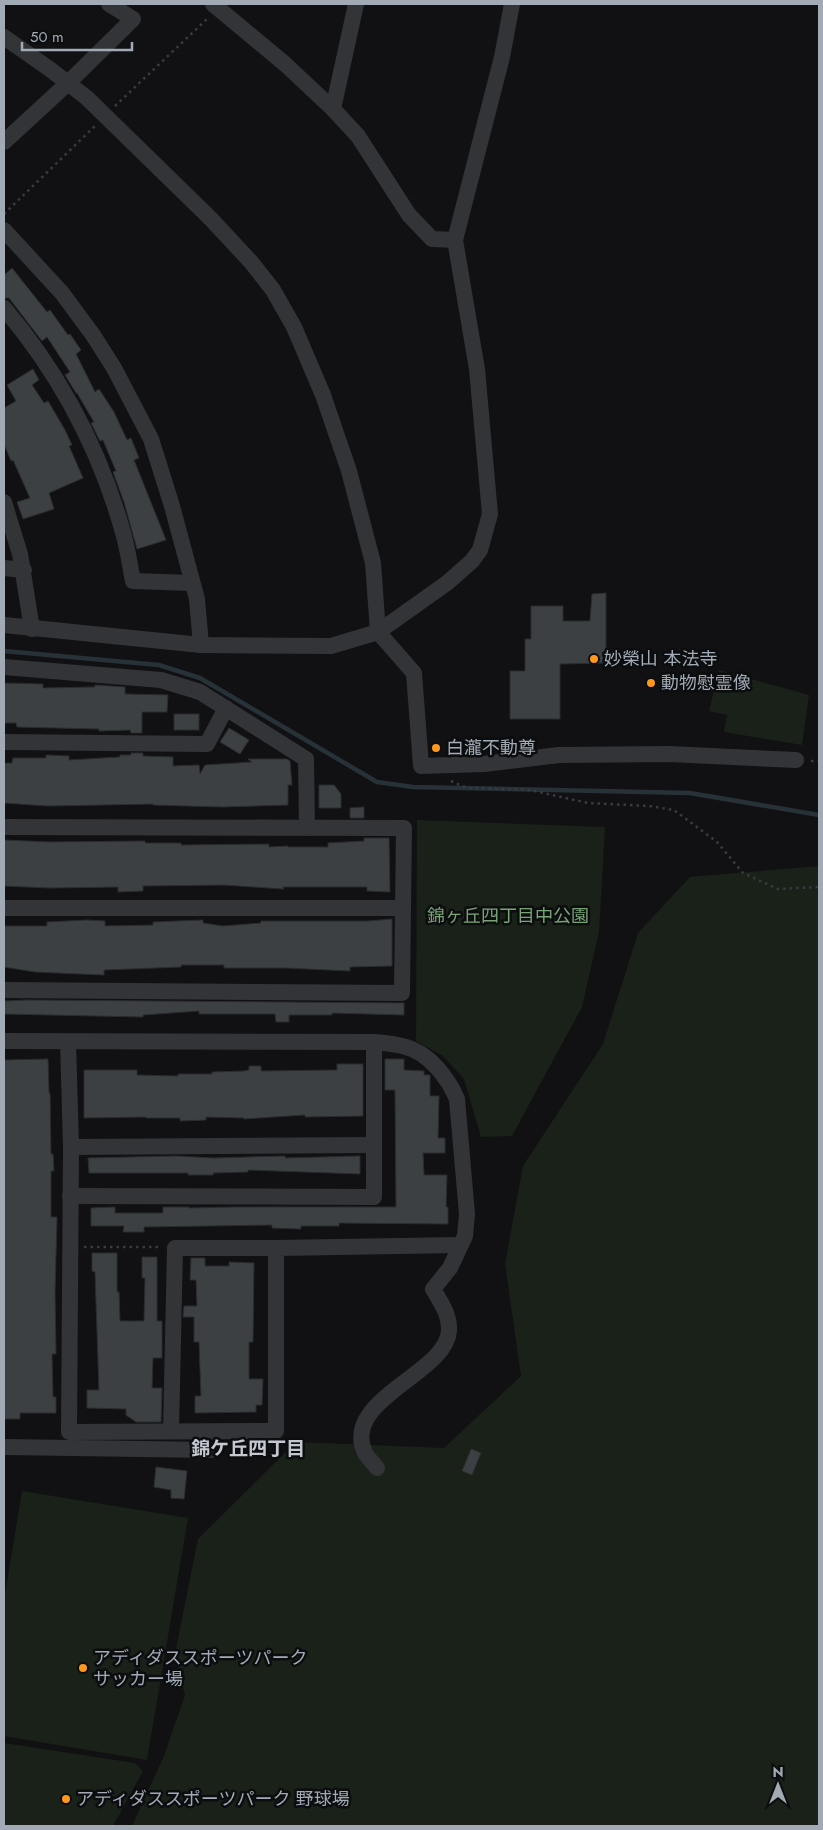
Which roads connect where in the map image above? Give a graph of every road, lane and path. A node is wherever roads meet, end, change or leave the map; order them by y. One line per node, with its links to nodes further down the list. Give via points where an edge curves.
1 (109, 4): 6 (street, via 133,19)
2 (356, 4): 7 (street)
3 (512, 4): 12 (street, via 502,57)
4 (216, 6): 7 (street, via 286,64); 8 (path)
5 (4, 37): 6 (street)
6 (68, 83): 8 (street); 9 (street)
7 (333, 109): 12 (street, via 358,136 409,215 432,239)
8 (106, 115): 10 (path); 20 (street, via 251,262 273,290 294,327 323,395 349,472 373,563)
9 (4, 142)
10 (4, 214)
11 (4, 230): 17 (street, via 62,293 114,368 151,439)
12 (455, 240): 20 (street, via 477,370 490,514 480,550 472,562)
13 (4, 308): 17 (street, via 29,338 63,390 91,444 111,494 134,581)
14 (4, 502): 16 (street)
15 (4, 568): 16 (street)
16 (24, 570): 19 (street)
17 (192, 582): 21 (street)
18 (4, 626): 19 (street)
19 (32, 629): 21 (street)
20 (378, 632): 21 (street, via 331,646); 25 (street, via 414,673 421,766 484,764 558,755 669,754)
21 (201, 645)
22 (4, 667): 23 (street, via 161,680 200,692)
23 (226, 708): 24 (street, via 207,744); 28 (street, via 306,759)
24 (4, 742)
25 (796, 760)
26 (444, 777): 29 (path, via 467,788 530,790 588,803 674,810 717,842 742,873 778,889)
27 (4, 826): 28 (street)
28 (307, 828): 31 (street, via 404,828)
29 (819, 887)
30 (4, 908): 31 (street)
31 (403, 908): 32 (street, via 402,993)
32 (4, 990)
33 (4, 1041): 34 (street)
34 (68, 1042): 35 (street); 37 (street)
35 (374, 1042): 36 (street); 39 (street, via 407,1047 424,1055 452,1087 468,1214 465,1236)
36 (374, 1144): 37 (street); 38 (street, via 374,1197)
37 (71, 1147): 38 (street)
38 (70, 1196): 43 (street, via 69,1432)
39 (460, 1245): 42 (street); 46 (street, via 450,1268 433,1289 448,1314 449,1333 443,1348 385,1398 364,1421 361,1434 365,1453)
40 (81, 1246): 41 (path)
41 (160, 1246)
42 (276, 1248): 43 (street, via 175,1248); 43 (street, via 276,1431)
43 (171, 1431)
44 (4, 1447): 45 (street)
45 (211, 1450)
46 (378, 1468)

